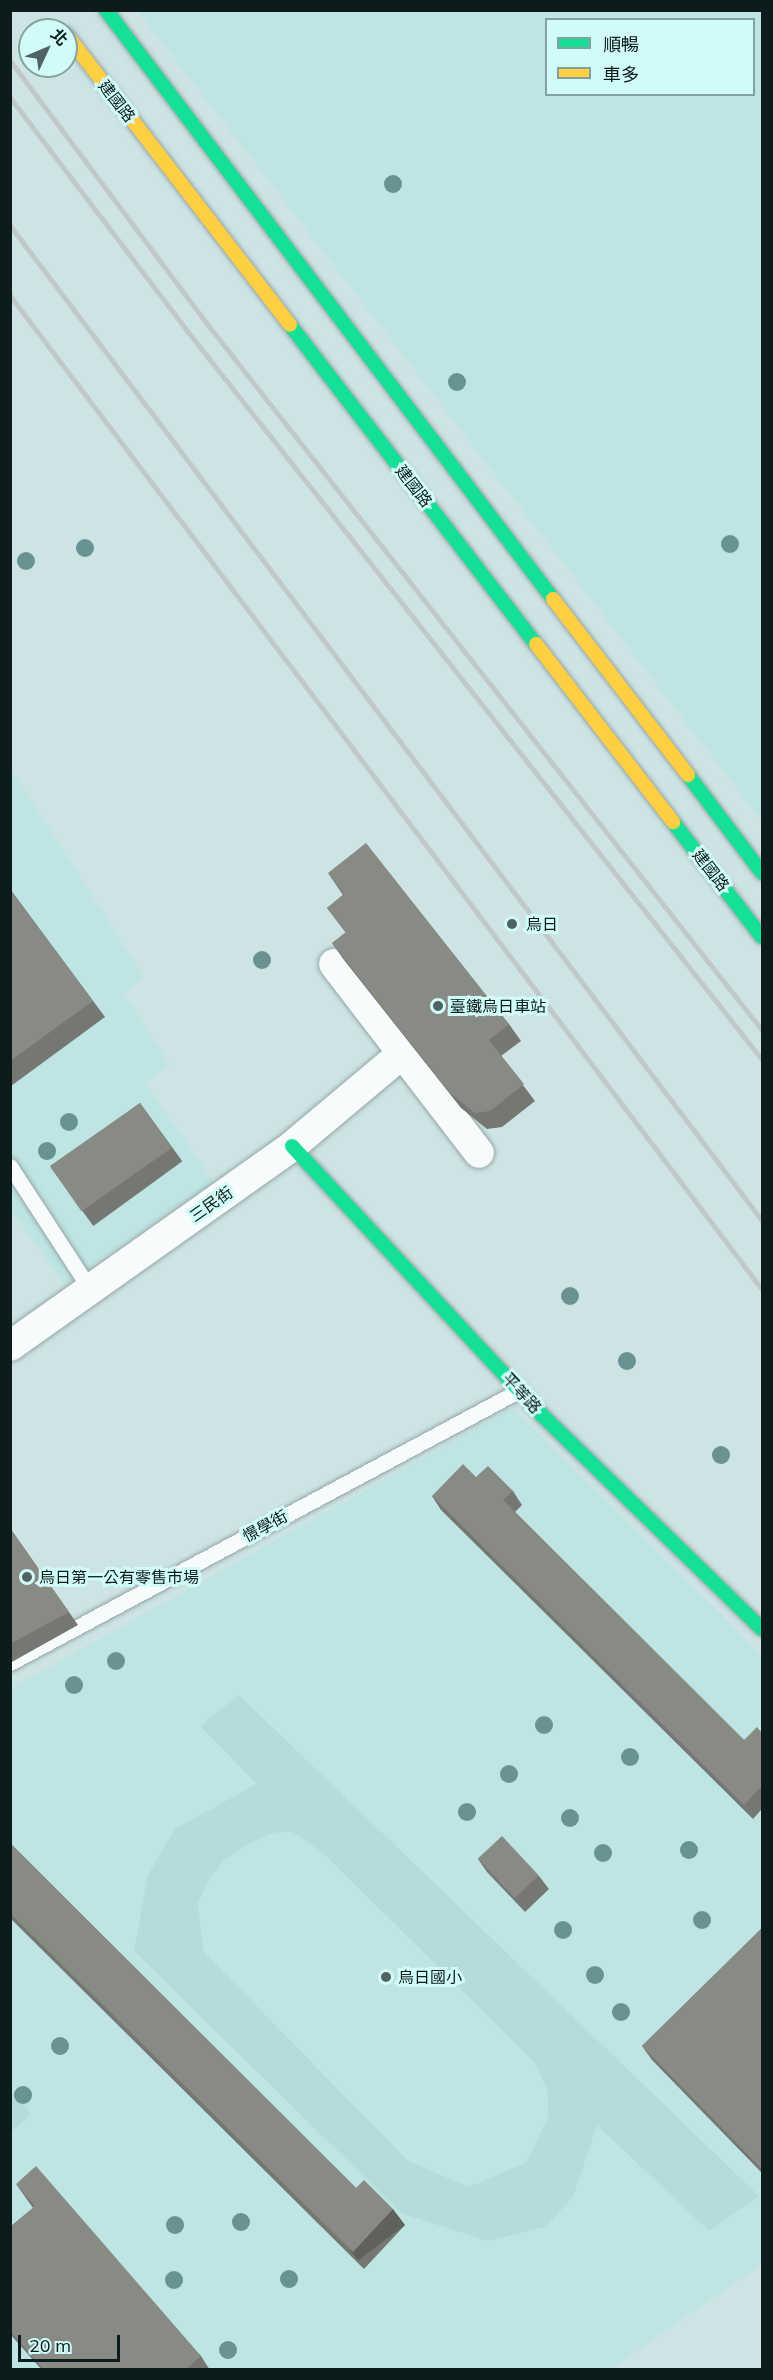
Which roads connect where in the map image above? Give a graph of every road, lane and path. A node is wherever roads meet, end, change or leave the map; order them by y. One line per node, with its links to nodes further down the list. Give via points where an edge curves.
1 (105, 10): 3 (main road)
2 (78, 50): 4 (main road, 建國路)
3 (762, 873)
4 (762, 937)
5 (334, 964): 6 (street)
6 (403, 1053): 7 (street, 三民街); 8 (street)
7 (292, 1146): 10 (street, 三民街); 12 (main road, 平等路)
8 (479, 1153)
9 (10, 1166): 10 (lane)
10 (90, 1289): 11 (street, 三民街)
11 (10, 1346)
12 (520, 1390): 13 (main road, 平等路); 14 (lane, 憬學街, via 72,1615)
13 (762, 1629)
14 (10, 1663)

